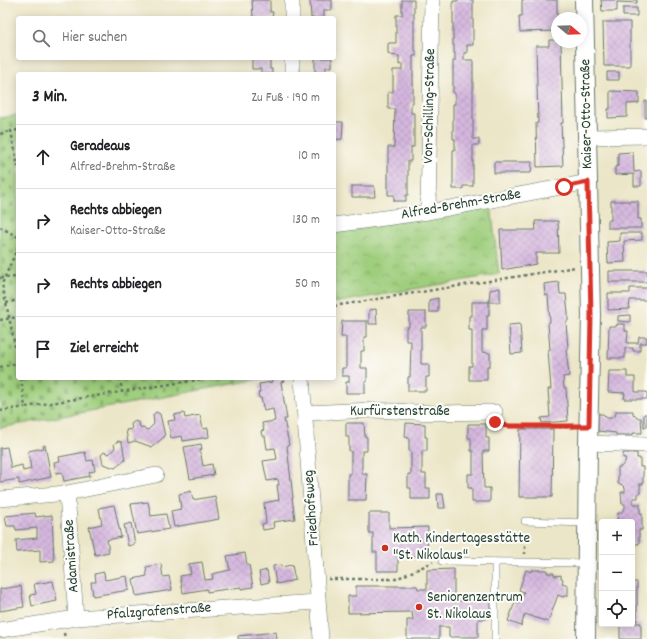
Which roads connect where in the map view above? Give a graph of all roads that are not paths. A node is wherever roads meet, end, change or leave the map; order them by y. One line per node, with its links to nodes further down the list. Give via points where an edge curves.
1 (292, 0): 4 (street)
2 (432, 0): 10 (street, Von-Schilling-Straße)
3 (584, 0): 8 (street, Kaiser-Otto-Straße)
4 (292, 16)
5 (292, 60): 6 (street)
6 (292, 72)
7 (647, 136): 8 (street)
8 (588, 137): 9 (street, Kaiser-Otto-Straße)
9 (588, 182): 10 (street, Alfred-Brehm-Straße); 15 (street, Kaiser-Otto-Straße, via 591,264)
10 (428, 212): 11 (street, Alfred-Brehm-Straße)
11 (336, 226)
12 (302, 380): 13 (street, Friedhofsweg)
13 (305, 413): 14 (street, Kurfürstenstraße, via 372,410); 25 (street, Friedhofsweg)
14 (495, 417)
15 (588, 435): 16 (street); 21 (street, Kaiser-Otto-Straße)
16 (647, 445)
17 (156, 475): 18 (street)
18 (67, 493): 19 (street); 26 (street, Adamistraße)
19 (0, 499)
20 (525, 521): 21 (lane)
21 (587, 523): 24 (street, Kaiser-Otto-Straße)
22 (442, 561): 23 (lane)
23 (495, 562): 24 (lane); 29 (lane)
24 (587, 563): 30 (street, Kaiser-Otto-Straße)
25 (318, 602): 26 (street, Pfalzgrafenstraße); 28 (street, Friedhofsweg)
26 (76, 618): 27 (street, Pfalzgrafenstraße)
27 (0, 630)
28 (321, 639)
29 (495, 639)
30 (586, 639)

